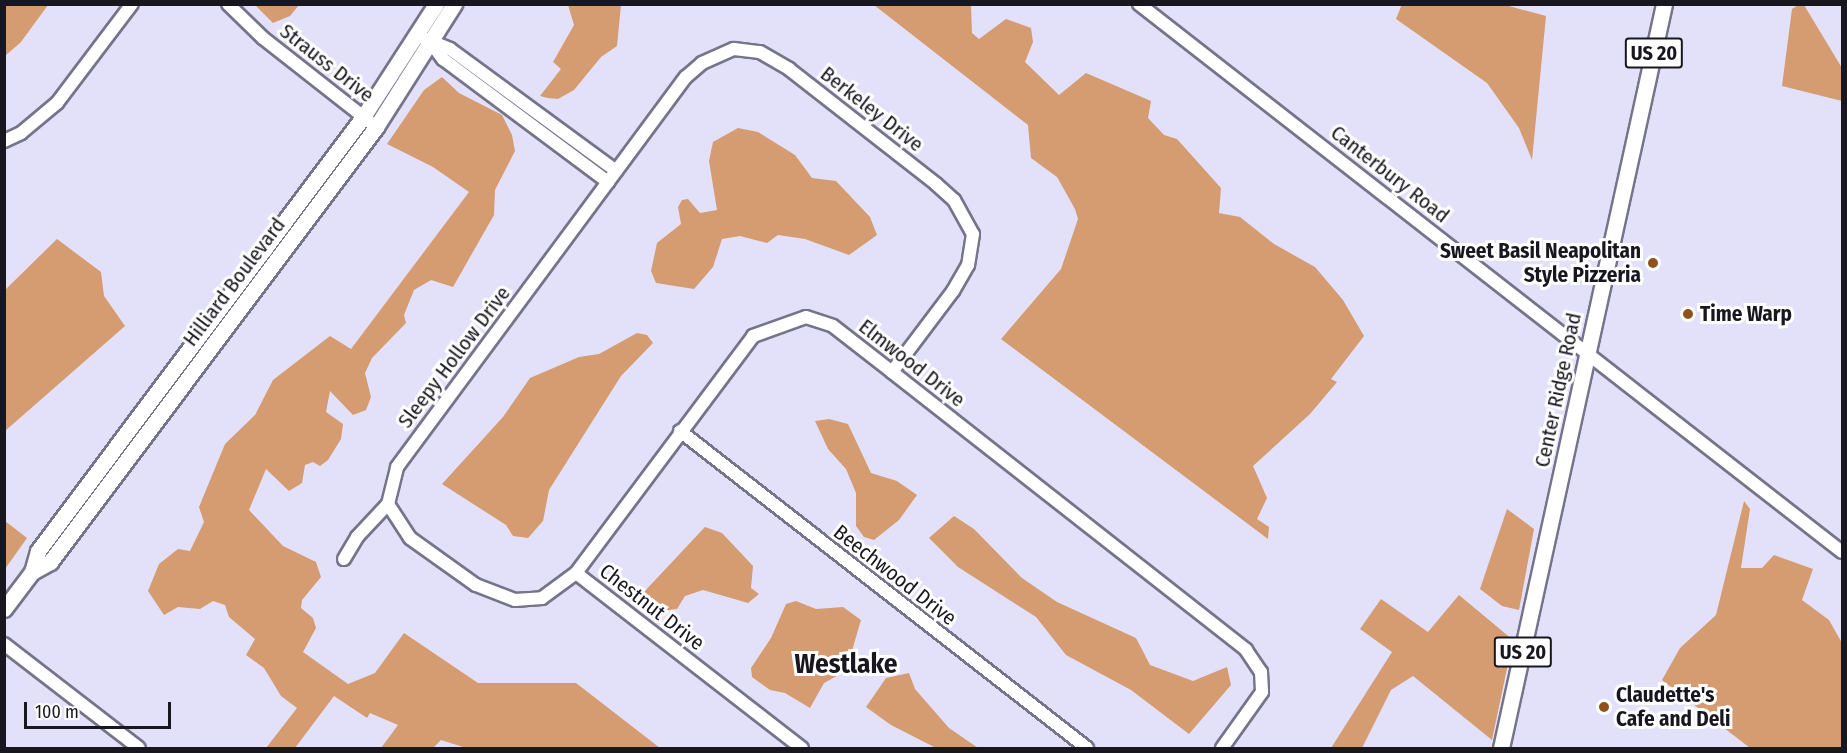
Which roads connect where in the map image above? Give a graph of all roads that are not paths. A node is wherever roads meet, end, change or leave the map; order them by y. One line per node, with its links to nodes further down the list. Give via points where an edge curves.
1 (132, 4): 11 (street, via 57,103 21,133)
2 (228, 4): 9 (street, Strauss Drive, via 263,38)
3 (436, 4): 7 (main road, Hilliard Boulevard)
4 (454, 4): 8 (main road, Hilliard Boulevard)
5 (1139, 4): 14 (street, Canterbury Road)
6 (1664, 4): 14 (main road, Center Ridge Road / US 20)
7 (418, 34): 8 (street); 9 (main road, Hilliard Boulevard)
8 (432, 44): 10 (main road, Hilliard Boulevard); 12 (street, via 450,49); 13 (street, via 442,59)
9 (363, 117): 10 (street, Strauss Drive); 20 (main road, Hilliard Boulevard, via 38,551)
10 (376, 127): 20 (main road, Hilliard Boulevard, via 50,562)
11 (4, 141)
12 (616, 171): 13 (street, Berkeley Drive); 15 (street, Berkeley Drive, via 686,77 702,63 734,49 760,52 789,69 954,200 973,234 968,265 953,291)
13 (608, 182): 17 (street, Sleepy Hollow Drive, via 397,467)
14 (1586, 354): 18 (street, Canterbury Road); 28 (main road, Center Ridge Road / US 20)
15 (892, 372): 16 (street, Elmwood Drive, via 833,326 806,317 780,324 753,336); 27 (street, Elmwood Drive, via 1246,650 1261,672 1262,692)
16 (680, 431): 21 (street, Elmwood Drive); 26 (street, Beechwood Drive)
17 (388, 504): 19 (street, Sleepy Hollow Drive, via 357,537); 21 (street, Chestnut Drive, via 410,538 476,585 515,600 542,598)
18 (1842, 552)
19 (344, 559)
20 (32, 572): 22 (main road, Hilliard Boulevard)
21 (576, 573): 25 (street, Chestnut Drive)
22 (4, 609)
23 (4, 644): 24 (street)
24 (139, 748)
25 (802, 748)
26 (1086, 748)
27 (1222, 748)
28 (1502, 748)

